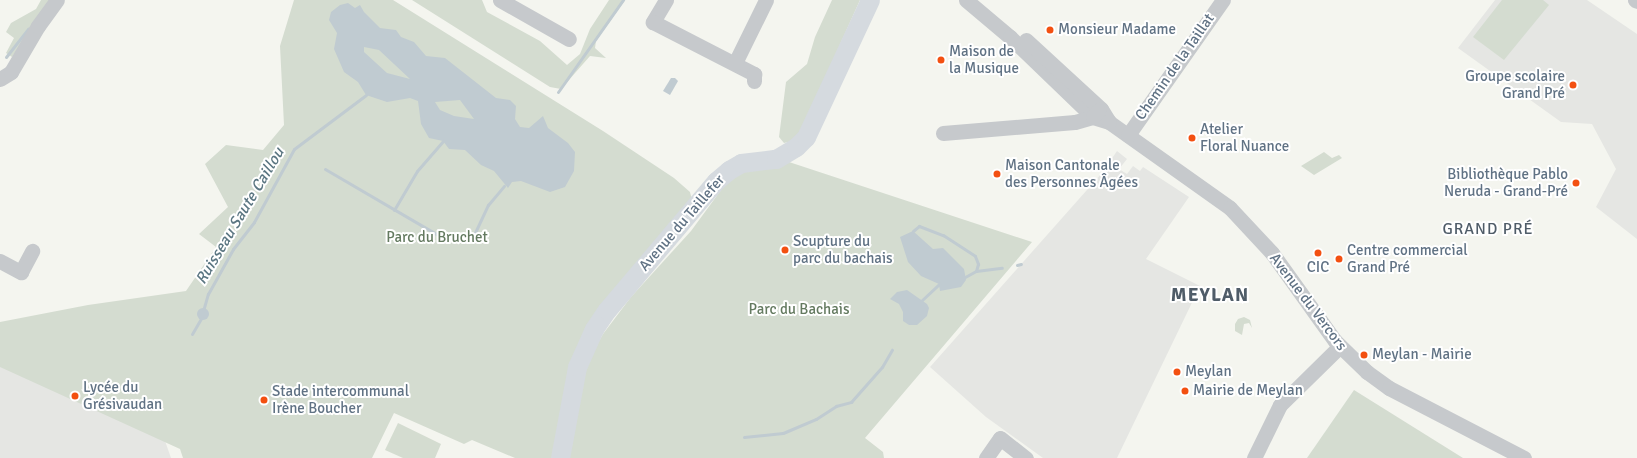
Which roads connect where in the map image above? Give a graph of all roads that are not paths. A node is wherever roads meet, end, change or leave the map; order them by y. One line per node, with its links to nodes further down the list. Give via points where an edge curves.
1 (57, 0): 11 (street)
2 (500, 0): 9 (street)
3 (666, 0): 10 (street, via 653,22)
4 (766, 0): 10 (street)
5 (966, 0): 13 (street)
6 (982, 0): 13 (street)
7 (1223, 0): 15 (street, Chemin de la Taillat)
8 (867, 4): 19 (main road, Avenue du Taillefer, via 806,137 796,147 776,159 741,163 716,181 594,328 577,367)
9 (569, 39)
10 (735, 64): 12 (street, via 754,74)
11 (4, 72)
12 (754, 81)
13 (1097, 113): 14 (street, via 1071,123); 15 (street, Avenue du Vercors)
14 (943, 133)
15 (1128, 135): 18 (street, Avenue du Vercors, via 1220,199 1244,221 1272,253)
16 (32, 251): 17 (street, via 21,272)
17 (0, 261)
18 (1340, 346): 22 (street, via 1280,405); 23 (street, Avenue du Vercors, via 1389,388)
19 (560, 458)
20 (986, 458): 21 (street, via 1000,438)
21 (1026, 458)
22 (1254, 458)
23 (1524, 458)

